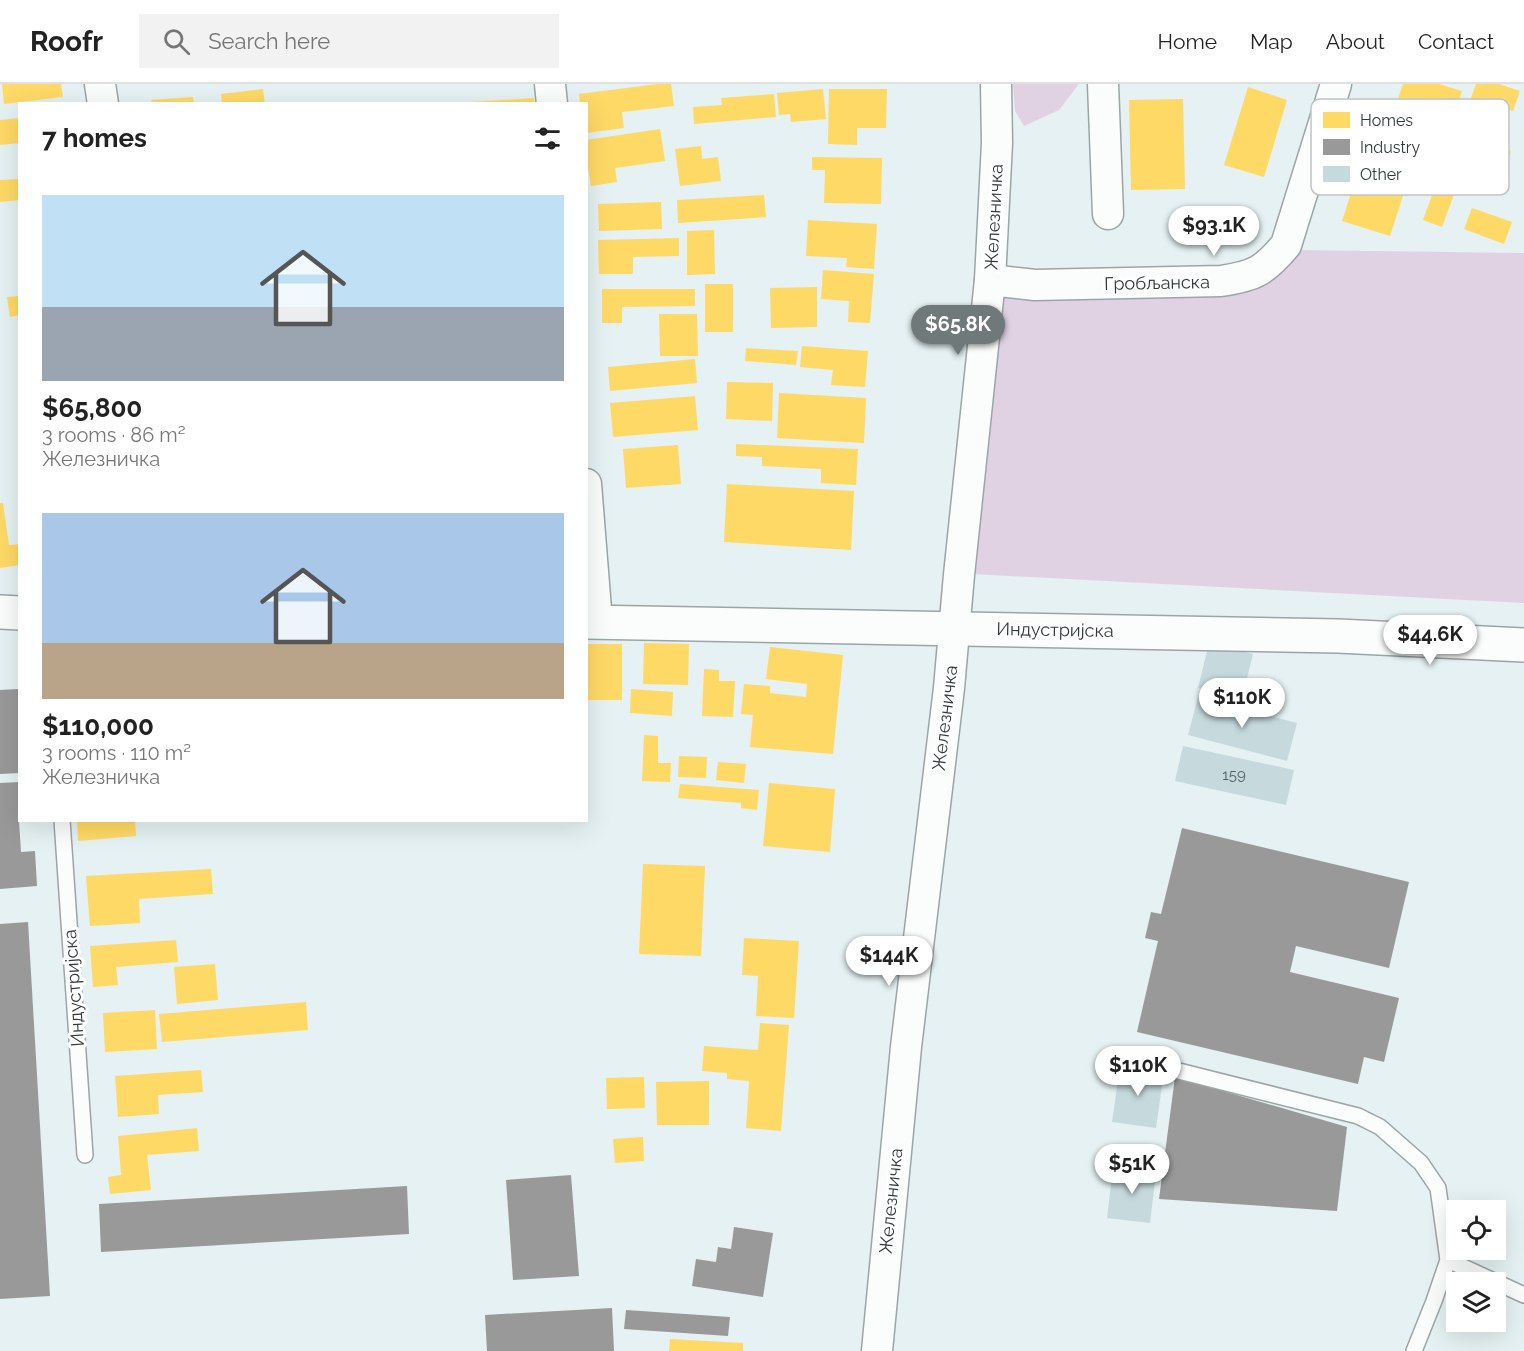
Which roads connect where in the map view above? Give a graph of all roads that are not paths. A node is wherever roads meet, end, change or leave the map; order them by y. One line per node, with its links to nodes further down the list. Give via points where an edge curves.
1 (100, 84): 7 (street)
2 (550, 84): 8 (street)
3 (996, 84): 11 (street, Железничка)
4 (1103, 84): 10 (street)
5 (1336, 84): 6 (street, Гробљанска)
6 (1331, 99)
7 (103, 102)
8 (552, 102)
9 (1311, 164): 11 (street, Гробљанска, via 1286,245 1270,264 1247,277 1221,281 1035,285)
10 (1108, 214)
11 (990, 280): 16 (street, Железничка)
12 (588, 530): 15 (street)
13 (0, 612): 14 (main road)
14 (18, 613)
15 (592, 622): 16 (main road, Индустријска)
16 (955, 628): 17 (main road, Индустријска, via 1338,636); 24 (street, Железничка, via 906,1047)
17 (1524, 645)
18 (62, 822): 20 (lane, Индустријска)
19 (1139, 1061): 21 (lane, via 1358,1116 1380,1127 1421,1163 1438,1188)
20 (85, 1155)
21 (1446, 1246)
22 (1448, 1260): 23 (lane); 25 (lane)
23 (1523, 1293)
24 (877, 1351)
25 (1414, 1351)

